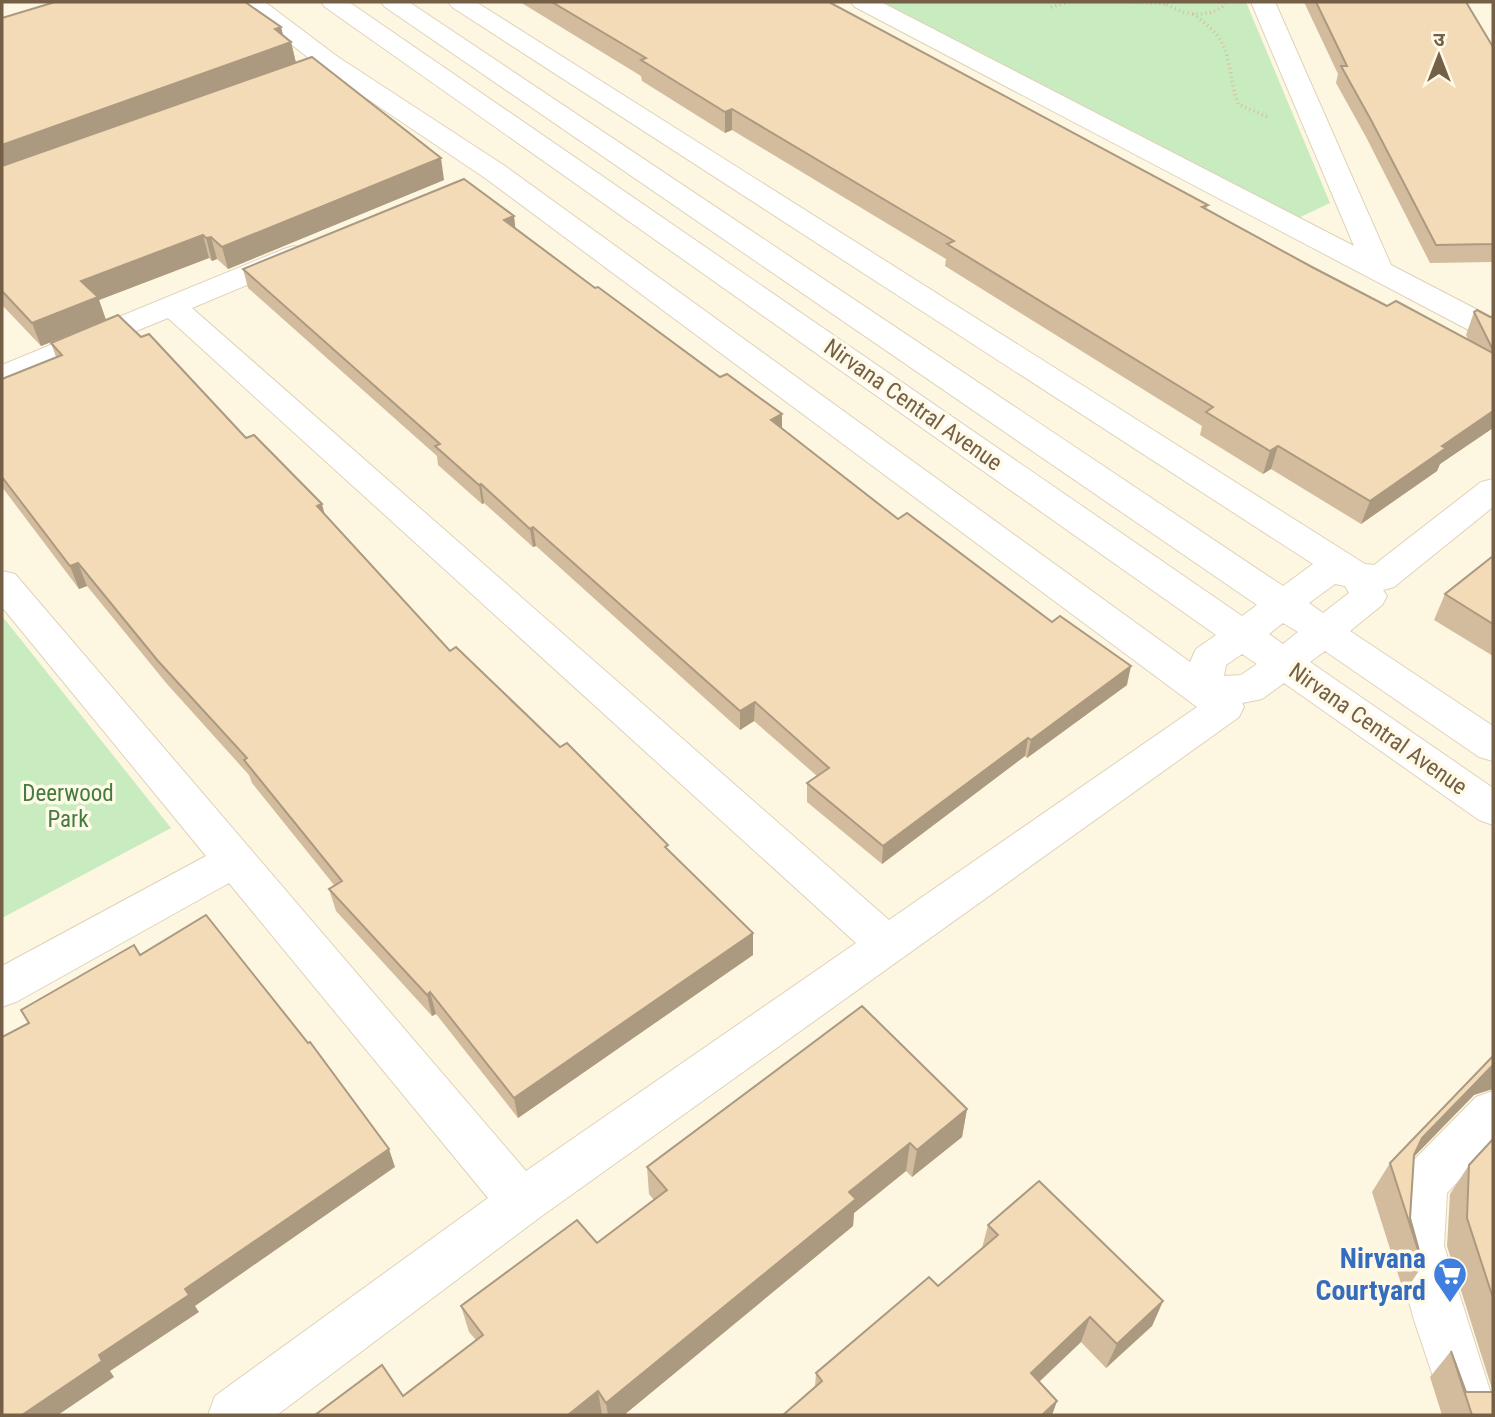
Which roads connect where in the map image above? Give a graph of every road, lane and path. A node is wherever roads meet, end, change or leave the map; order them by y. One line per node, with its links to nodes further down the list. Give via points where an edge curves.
1 (250, 2): 15 (street)
2 (333, 2): 14 (street, Nirvana Central Avenue)
3 (393, 2): 13 (street, Nirvana Central Avenue)
4 (463, 2): 23 (street)
5 (863, 2): 18 (street)
6 (1069, 2): 10 (path)
7 (1128, 2): 9 (path)
8 (1263, 2): 16 (street)
9 (1164, 3): 12 (path)
10 (1051, 7)
11 (1221, 9): 12 (path)
12 (1193, 14): 16 (path, via 1226,45 1229,80 1238,104 1273,119)
13 (428, 25): 14 (street); 25 (street, Nirvana Central Avenue)
14 (387, 40): 15 (street, via 351,62); 27 (street, Nirvana Central Avenue)
15 (316, 66): 29 (street, via 482,177)
16 (1316, 124): 18 (street)
17 (314, 247): 19 (street)
18 (1379, 271): 20 (street)
19 (172, 306): 21 (street); 33 (street)
20 (1493, 330)
21 (2, 376)
22 (1491, 493): 23 (street, via 1381,578)
23 (1357, 575): 25 (street, via 1328,571); 26 (street, via 1369,596)
24 (2, 583): 32 (street)
25 (1282, 604): 26 (street, Nirvana Central Avenue); 27 (street)
26 (1322, 631): 28 (street); 30 (street, Nirvana Central Avenue)
27 (1241, 634): 28 (street, Nirvana Central Avenue); 29 (street, via 1209,659)
28 (1283, 663): 29 (street, via 1249,688); 31 (street, Nirvana Central Avenue)
29 (1202, 691): 33 (street, via 1225,708)
30 (1493, 746)
31 (1493, 809)
32 (235, 860): 34 (street); 36 (street)
33 (886, 944): 36 (street)
34 (2, 988)
35 (1493, 1112): 38 (street, via 1423,1184 1419,1245)
36 (522, 1202): 37 (street)
37 (234, 1415)
38 (1472, 1415)

